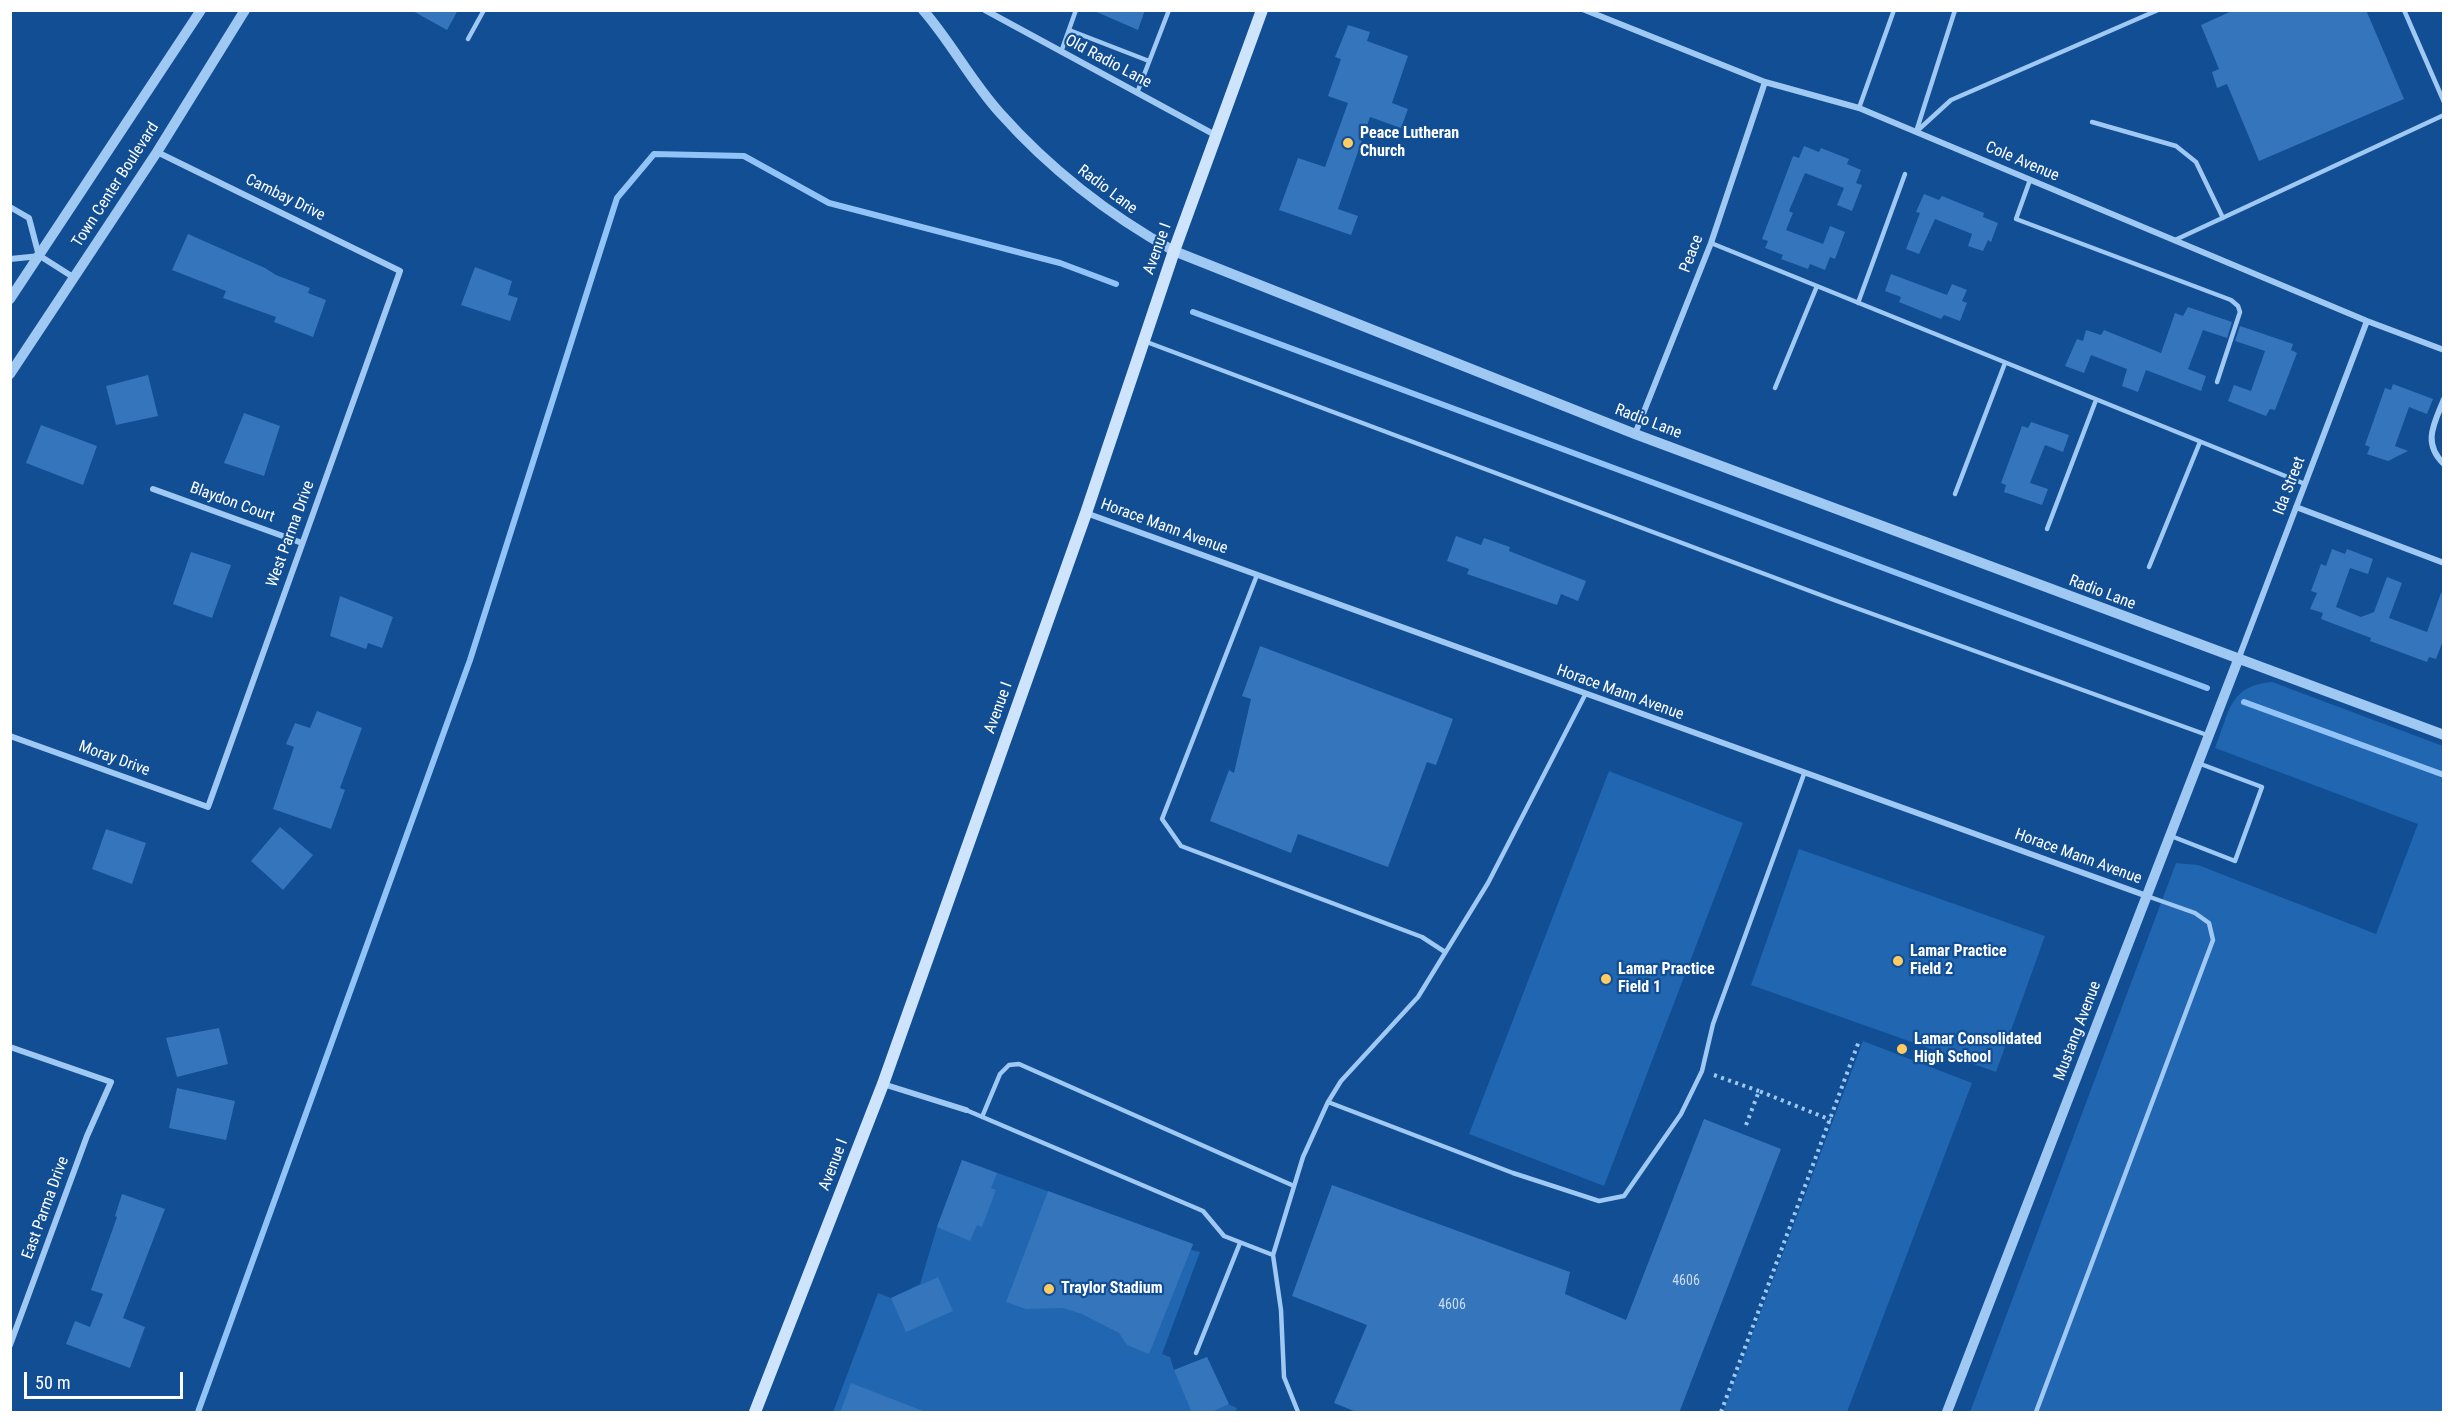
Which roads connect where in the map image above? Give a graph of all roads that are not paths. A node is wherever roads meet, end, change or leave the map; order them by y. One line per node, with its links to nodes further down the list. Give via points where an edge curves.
1 (201, 10): 34 (street, Town Center Boulevard)
2 (245, 10): 26 (street, Town Center Boulevard)
3 (484, 10): 15 (lane)
4 (923, 10): 33 (street, Radio Lane, via 999,112 1053,166 1111,213)
5 (985, 10): 16 (street, Old Radio Lane)
6 (1076, 10): 14 (lane)
7 (1169, 10): 17 (lane)
8 (1262, 10): 25 (main road, Avenue I)
9 (1585, 10): 18 (street, Cole Avenue)
10 (1894, 10): 21 (lane)
11 (1955, 10): 24 (lane)
12 (2158, 10): 24 (lane, via 1951,100)
13 (2404, 10): 20 (lane)
14 (1069, 30): 16 (lane); 17 (lane)
15 (468, 39)
16 (1061, 52): 19 (street, Old Radio Lane)
17 (1149, 61): 19 (lane)
18 (1765, 82): 21 (street, Cole Avenue); 32 (street, Peace)
19 (1137, 93): 25 (street, Old Radio Lane)
20 (2444, 102)
21 (1859, 108): 24 (street, Cole Avenue)
22 (2444, 115): 30 (lane)
23 (2092, 122): 30 (lane, via 2176,146 2196,162)
24 (1916, 132): 28 (street, Cole Avenue)
25 (1218, 136): 33 (main road, Avenue I)
26 (157, 152): 36 (street, Cambay Drive); 37 (street, Town Center Boulevard)
27 (1905, 174): 40 (lane)
28 (2030, 180): 31 (street, Cole Avenue); 46 (lane, via 2016,219 2231,300 2238,306 2240,312)
29 (10, 207): 34 (street, via 29,218)
30 (2223, 218): 31 (lane)
31 (2175, 240): 41 (street, Cole Avenue)
32 (1711, 243): 38 (lane); 50 (street, Peace)
33 (1174, 251): 42 (main road, Avenue I); 50 (street, Radio Lane)
34 (40, 256): 35 (street); 37 (street); 39 (street, Town Center Boulevard)
35 (10, 259)
36 (400, 271): 59 (street, West Parma Drive)
37 (73, 277): 45 (street, Town Center Boulevard)
38 (1817, 286): 40 (lane); 47 (lane)
39 (10, 299)
40 (1858, 303): 44 (lane)
41 (2367, 321): 43 (street, Cole Avenue); 53 (street, Ida Street)
42 (1144, 341): 57 (main road, Avenue I); 65 (lane, via 1834,600)
43 (2444, 350)
44 (2006, 363): 49 (lane); 55 (lane)
45 (10, 374)
46 (2217, 382)
47 (1775, 388)
48 (2444, 399): 52 (street, via 2431,439 2433,454)
49 (2096, 400): 51 (lane); 58 (lane)
50 (1635, 434): 63 (street, Radio Lane)
51 (2200, 442): 53 (lane); 61 (lane)
52 (2444, 464)
53 (2305, 484): 56 (street, Ida Street)
54 (153, 489): 59 (street, Blaydon Court)
55 (1955, 494)
56 (2296, 507): 60 (street); 63 (street, Ida Street)
57 (1086, 513): 62 (street, Horace Mann Avenue); 75 (main road, Avenue I)
58 (2047, 529)
59 (302, 543): 70 (street, West Parma Drive)
60 (2444, 563)
61 (2150, 567)
62 (1257, 575): 64 (street, Horace Mann Avenue); 73 (lane, via 1162,819 1181,846 1422,937)
63 (2238, 660): 65 (street, Mustang Avenue); 66 (street, Radio Lane)
64 (1586, 695): 69 (street, Horace Mann Avenue); 73 (lane, via 1488,883)
65 (2208, 735): 68 (street, Mustang Avenue)
66 (2444, 735)
67 (10, 736): 70 (street, Moray Drive)
68 (2198, 763): 71 (street, Mustang Avenue); 71 (lane, via 2262,787 2235,861)
69 (1804, 774): 72 (street, Horace Mann Avenue); 76 (lane, via 1713,1024 1702,1071 1682,1114 1624,1196 1599,1201 1513,1173)
70 (208, 807)
71 (2170, 835): 72 (street, Mustang Avenue)
72 (2146, 896): 86 (street, Mustang Avenue); 87 (lane, via 2195,913 2210,923 2213,940)
73 (1445, 952): 76 (lane, via 1418,997 1341,1081)
74 (10, 1047): 82 (street, East Parma Drive, via 111,1082 87,1136)
75 (883, 1084): 77 (street); 84 (main road, Avenue I)
76 (1328, 1102): 79 (lane)
77 (966, 1110): 78 (lane)
78 (982, 1117): 79 (lane, via 1000,1074 1009,1065 1019,1064); 80 (lane, via 1203,1211 1224,1236)
79 (1294, 1186): 81 (lane)
80 (1240, 1242): 81 (lane); 83 (lane)
81 (1273, 1255): 85 (lane, via 1281,1310 1284,1377)
82 (11, 1342)
83 (1196, 1353)
84 (755, 1413)
85 (1298, 1413)
86 (1947, 1413)
87 (2036, 1413)

